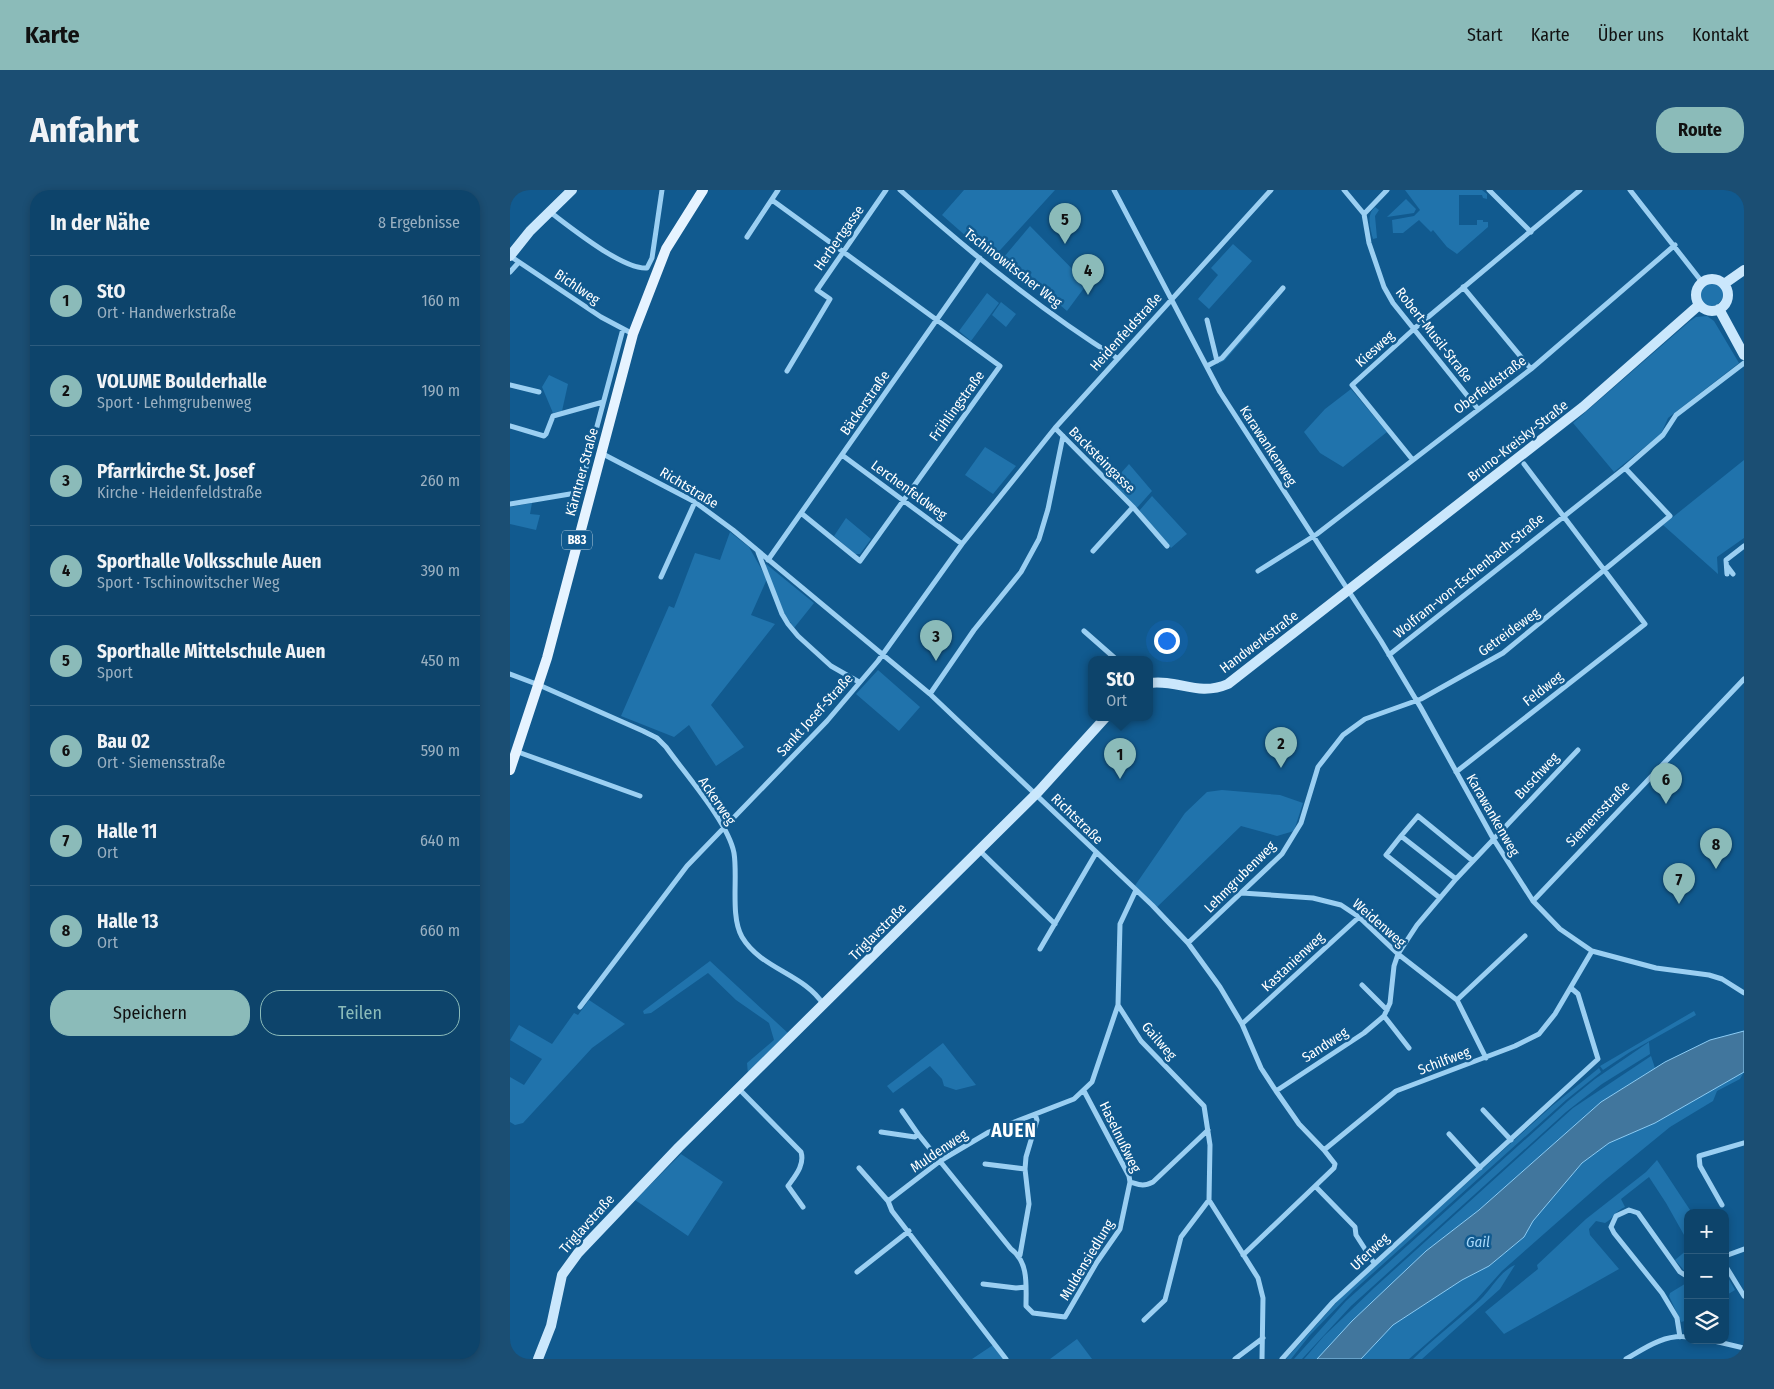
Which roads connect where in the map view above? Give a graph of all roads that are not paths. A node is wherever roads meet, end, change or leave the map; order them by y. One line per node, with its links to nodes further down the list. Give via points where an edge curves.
1 (572, 190): 16 (street)
2 (662, 190): 16 (street, via 652,258 647,268 626,263 581,237)
3 (703, 190): 18 (main road, Kärntner Straße / B83)
4 (712, 190): 18 (main road)
5 (778, 190): 15 (street)
6 (886, 190): 22 (street, Herbertgasse)
7 (900, 190): 24 (street, Tschinowitscher Weg)
8 (1114, 190): 31 (street, Heidenfeldstraße)
9 (1271, 190): 31 (street)
10 (1344, 190): 17 (street)
11 (1387, 190): 17 (street)
12 (1489, 190): 19 (street)
13 (1580, 190): 19 (street, Kiesweg)
14 (1630, 190): 21 (street)
15 (772, 200): 20 (street); 22 (street)
16 (550, 212): 23 (street, via 530,231)
17 (1364, 214): 36 (street, Robert-Musil-Straße, via 1369,243 1384,287)
18 (686, 216): 38 (main road, Kärntner Straße / B83, via 658,265)
19 (1530, 232): 30 (street, Kiesweg)
20 (747, 237)
21 (1675, 245): 27 (street); 44 (street, Oberfeldstraße)
22 (842, 252): 34 (street); 45 (street, Herbertgasse, via 816,290 830,298)
23 (513, 258): 26 (street); 37 (street, Bichlweg)
24 (980, 258): 34 (street, Bäckerstraße); 40 (street, Tschinowitscher Weg, via 1078,333)
25 (1744, 270): 28 (street)
26 (510, 272)
27 (1702, 282): 28 (street, via 1711,279); 32 (street, via 1696,291)
28 (1724, 284): 33 (street, via 1727,298)
29 (1284, 288): 41 (street)
30 (1463, 288): 36 (street, Kiesweg); 44 (street)
31 (1172, 299): 40 (street, Heidenfeldstraße); 43 (street, Karawankenweg)
32 (1699, 305): 33 (street, via 1706,310); 77 (street, Bruno-Kreisky-Straße, via 1583,407)
33 (1719, 309): 39 (street)
34 (937, 319): 54 (street, Bäckerstraße); 58 (street, Frühlingstraße, via 1000,366)
35 (1207, 320): 41 (street)
36 (1415, 328): 49 (street, Robert-Musil-Straße); 55 (street, Kiesweg, via 1352,385)
37 (623, 329): 38 (street, Bichlweg); 48 (street)
38 (633, 334): 53 (main road, Kärntner Straße / B83)
39 (1744, 355)
40 (1117, 358): 51 (street, Heidenfeldstraße)
41 (1217, 361): 43 (street)
42 (1744, 363): 57 (street, Wolfram-von-Eschenbach-Straße, via 1676,415 1663,435)
43 (1207, 366): 64 (street, Karawankenweg, via 1220,392)
44 (1531, 369): 49 (street, Oberfeldstraße)
45 (786, 371)
46 (510, 385): 47 (street)
47 (540, 392)
48 (604, 402): 50 (street, via 553,416 544,436); 60 (street, via 580,490)
49 (1478, 409): 55 (street, Oberfeldstraße)
50 (510, 426)
51 (1055, 428): 52 (street, Backsteingasse); 65 (street, Sankt Josef-Straße)
52 (1062, 436): 61 (street, Backsteingasse); 87 (street, via 1039,539 1021,572 974,630)
53 (601, 453): 59 (street, Richtstraße); 86 (main road, Kärntner Straße / B83)
54 (842, 455): 58 (street, Lerchenfeldweg); 62 (street, Bäckerstraße)
55 (1412, 459): 64 (street, Oberfeldstraße)
56 (1524, 464): 63 (street, Wolfram-von-Eschenbach-Straße)
57 (1625, 468): 63 (street, Wolfram-von-Eschenbach-Straße); 72 (street, Getreideweg, via 1670,516)
58 (903, 499): 62 (street, via 859,561); 65 (street, Lerchenfeldweg)
59 (695, 502): 69 (street, Richtstraße); 76 (street)
60 (510, 504)
61 (1134, 508): 66 (street, Backsteingasse); 68 (street, Backsteingasse)
62 (801, 513): 70 (street, Bäckerstraße)
63 (1564, 515): 72 (street, Wolfram-von-Eschenbach-Straße); 79 (street, Wolfram-von-Eschenbach-Straße)
64 (1313, 537): 73 (street); 77 (street, Karawankenweg)
65 (962, 544): 80 (street, Sankt Josef-Straße)
66 (1167, 546)
67 (1744, 546): 71 (street)
68 (1093, 551)
69 (758, 552): 70 (street, Richtstraße); 84 (street, via 788,624 832,666)
70 (768, 560): 80 (street, Richtstraße)
71 (1726, 560): 74 (street); 75 (street)
72 (1606, 570): 88 (street, Getreideweg, via 1503,653); 93 (street, Feldweg, via 1645,624)
73 (1258, 571)
74 (1727, 574)
75 (1734, 574)
76 (661, 577)
77 (1348, 590): 79 (street, Karawankenweg); 85 (street, Handwerkstraße, via 1228,684 1194,690 1165,682)
78 (1084, 631): 81 (street)
79 (1389, 654): 88 (street, Karawankenweg)
80 (882, 655): 84 (street, Sankt Josef-Straße); 87 (street, Richtstraße)
81 (1112, 656)
82 (510, 674): 86 (street, Ackerweg)
83 (1744, 679): 106 (street, Siemensstraße)
84 (859, 682): 96 (street, Sankt Josef-Straße, via 827,721)
85 (1153, 683)
86 (539, 685): 91 (main road, Kärntner Straße / B83); 96 (street, Ackerweg, via 657,738)
87 (930, 694): 94 (street, Richtstraße)
88 (1416, 701): 93 (street, Karawankenweg); 104 (street, Lehmgrubenweg, via 1365,719 1343,734 1318,766 1301,823 1282,854)
89 (1102, 721): 94 (street)
90 (1578, 750): 98 (street, Buschweg)
91 (518, 752): 92 (main road, Kärntner Straße / B83); 95 (street)
92 (510, 770)
93 (1456, 772): 98 (street, Karawankenweg)
94 (1035, 795): 99 (street, Triglavstraße); 100 (street, Richtstraße)
95 (640, 796)
96 (724, 828): 118 (street, Ackerweg, via 734,852 741,935 767,964 816,993); 120 (street, Sankt Josef-Straße, via 687,866)
97 (1401, 836): 101 (street, via 1418,816); 102 (street); 105 (street, via 1386,855)
98 (1494, 840): 101 (street); 106 (street, Karawankenweg)
99 (979, 850): 108 (street); 118 (street, Triglavstraße)
100 (1096, 853): 103 (street, Richtstraße); 108 (street)
101 (1474, 860): 102 (street)
102 (1456, 879): 105 (street)
103 (1136, 890): 110 (street, Richtstraße); 119 (street, via 1120,924)
104 (1242, 893): 107 (street, Weidenweg, via 1313,898 1341,905); 110 (street, Lehmgrubenweg)
105 (1440, 898): 113 (street)
106 (1533, 901): 112 (street, Karawankenweg, via 1560,929)
107 (1359, 917): 113 (street, Weidenweg); 122 (street, Kastanienweg)
108 (1055, 924): 111 (street)
109 (1525, 936): 117 (street)
110 (1188, 943): 122 (street, Richtstraße)
111 (1040, 949)
112 (1592, 951): 115 (street, Schilfweg); 116 (street, Karawankenweg, via 1656,968 1709,975)
113 (1398, 954): 117 (street, Weidenweg); 121 (street)
114 (1362, 985): 121 (street)
115 (1572, 988): 124 (street, Schilfweg, via 1538,1034); 135 (street, Uferweg, via 1578,994 1598,1060)
116 (1744, 993)
117 (1457, 1000): 124 (street, Weidenweg)
118 (823, 1005): 125 (street, Triglavstraße)
119 (1118, 1005): 126 (street, via 1092,1082); 131 (street, Gailweg, via 1141,1041 1204,1106)
120 (580, 1007)
121 (1386, 1013): 123 (street); 127 (street, Sandweg, via 1364,1033)
122 (1242, 1024): 127 (street, Richtstraße, via 1261,1068)
123 (1408, 1048)
124 (1486, 1058): 137 (street, Schilfweg, via 1396,1091)
125 (739, 1089): 148 (street, via 801,1152 800,1168 788,1186); 167 (street, Triglavstraße, via 629,1198 569,1264 560,1281 551,1326)
126 (1084, 1091): 130 (street, Muldenweg, via 1074,1099); 143 (street, Haselnußweg)
127 (1276, 1091): 137 (street, Richtstraße, via 1299,1124)
128 (1483, 1110): 135 (street)
129 (902, 1111): 133 (street)
130 (1035, 1114): 138 (street, Muldenweg, via 989,1132); 142 (street, Muldensiedlung, via 1037,1120)
131 (1208, 1130): 143 (street, Haselnußweg, via 1153,1182 1144,1186); 146 (street, Gailweg)
132 (881, 1132): 133 (street, via 915,1137)
133 (918, 1134): 138 (street)
134 (1450, 1134): 141 (street)
135 (1511, 1140): 141 (street, Uferweg)
136 (1744, 1143): 147 (street, via 1699,1156 1700,1166)
137 (1324, 1150): 144 (street, via 1335,1164)
138 (940, 1161): 145 (street, Muldenweg); 153 (street, via 1011,1250)
139 (985, 1164): 142 (street)
140 (859, 1168): 145 (street)
141 (1480, 1168): 154 (street, Uferweg)
142 (1025, 1169): 153 (street, Muldensiedlung, via 1029,1204)
143 (1130, 1182): 159 (street, Muldensiedlung, via 1120,1229 1065,1317 1029,1310)
144 (1316, 1187): 151 (street); 154 (street, via 1355,1227 1356,1235)
145 (888, 1200): 149 (street, via 892,1211)
146 (1209, 1200): 151 (street); 161 (street, via 1181,1237 1165,1300)
147 (1722, 1205)
148 (803, 1207)
149 (908, 1231): 155 (street); 168 (street)
150 (1744, 1249): 152 (street)
151 (1243, 1255): 164 (street, via 1258,1278 1263,1298)
152 (1729, 1255)
153 (1020, 1256): 159 (street, Muldensiedlung, via 1026,1273)
154 (1374, 1264): 171 (street, Uferweg, via 1333,1302)
155 (858, 1272)
156 (1729, 1272): 160 (street)
157 (1684, 1274): 162 (street, via 1638,1213 1629,1210 1616,1216 1612,1228 1614,1233 1672,1309)
158 (983, 1284): 159 (street)
159 (1026, 1287)
160 (1744, 1296)
161 (1144, 1320)
162 (1680, 1337): 163 (street); 172 (street, via 1654,1342)
163 (1684, 1337)
164 (1263, 1338): 169 (street); 170 (street)
165 (1727, 1344): 166 (street)
166 (1744, 1348)
167 (538, 1359)
168 (1006, 1359)
169 (1235, 1359)
170 (1262, 1359)
171 (1282, 1359)
172 (1626, 1359)

